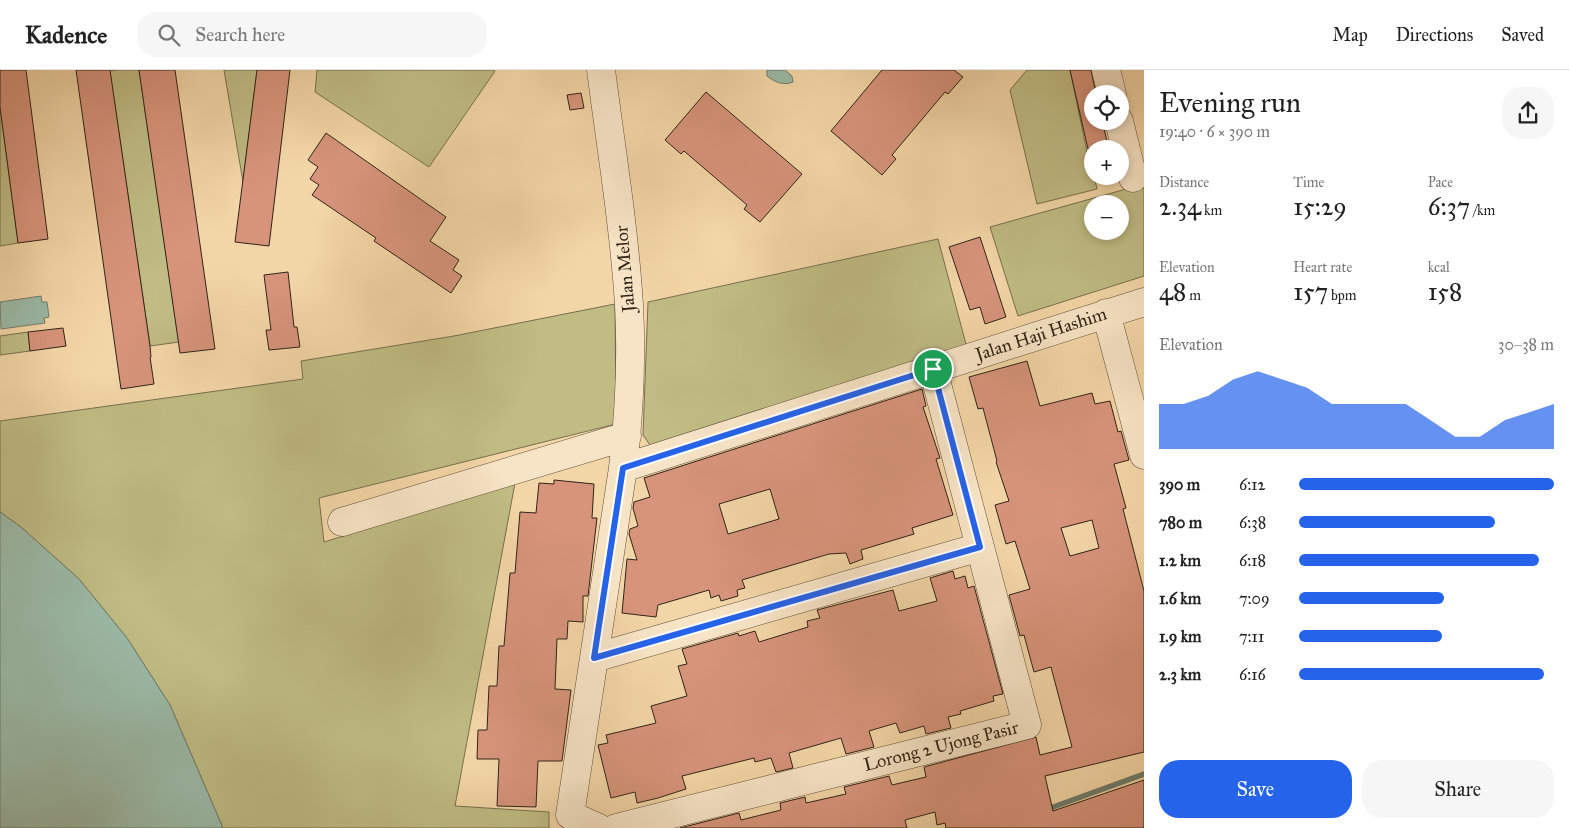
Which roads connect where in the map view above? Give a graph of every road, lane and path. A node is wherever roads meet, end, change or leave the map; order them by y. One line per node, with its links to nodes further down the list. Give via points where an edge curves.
1 (600, 70): 9 (street, Jalan Melor, via 611,207 629,306)
2 (1106, 70): 3 (street)
3 (1110, 85)
4 (1121, 130): 5 (street)
5 (1133, 178)
6 (1144, 302): 7 (street, Jalan Haji Hashim)
7 (1106, 313): 8 (street, Jalan Haji Hashim); 10 (street)
8 (933, 369): 11 (street, Jalan Haji Hashim); 13 (street, Lorong 2 Ujong Pasir)
9 (627, 436): 11 (street, Jalan Melor); 12 (street)
10 (1144, 455)
11 (623, 468): 14 (street, Jalan Melor)
12 (342, 522)
13 (980, 547): 14 (street); 16 (street, Lorong 2 Ujong Pasir, via 1027,724)
14 (594, 658): 15 (street, Jalan Melor, via 570,815)
15 (599, 828)
16 (616, 828)

